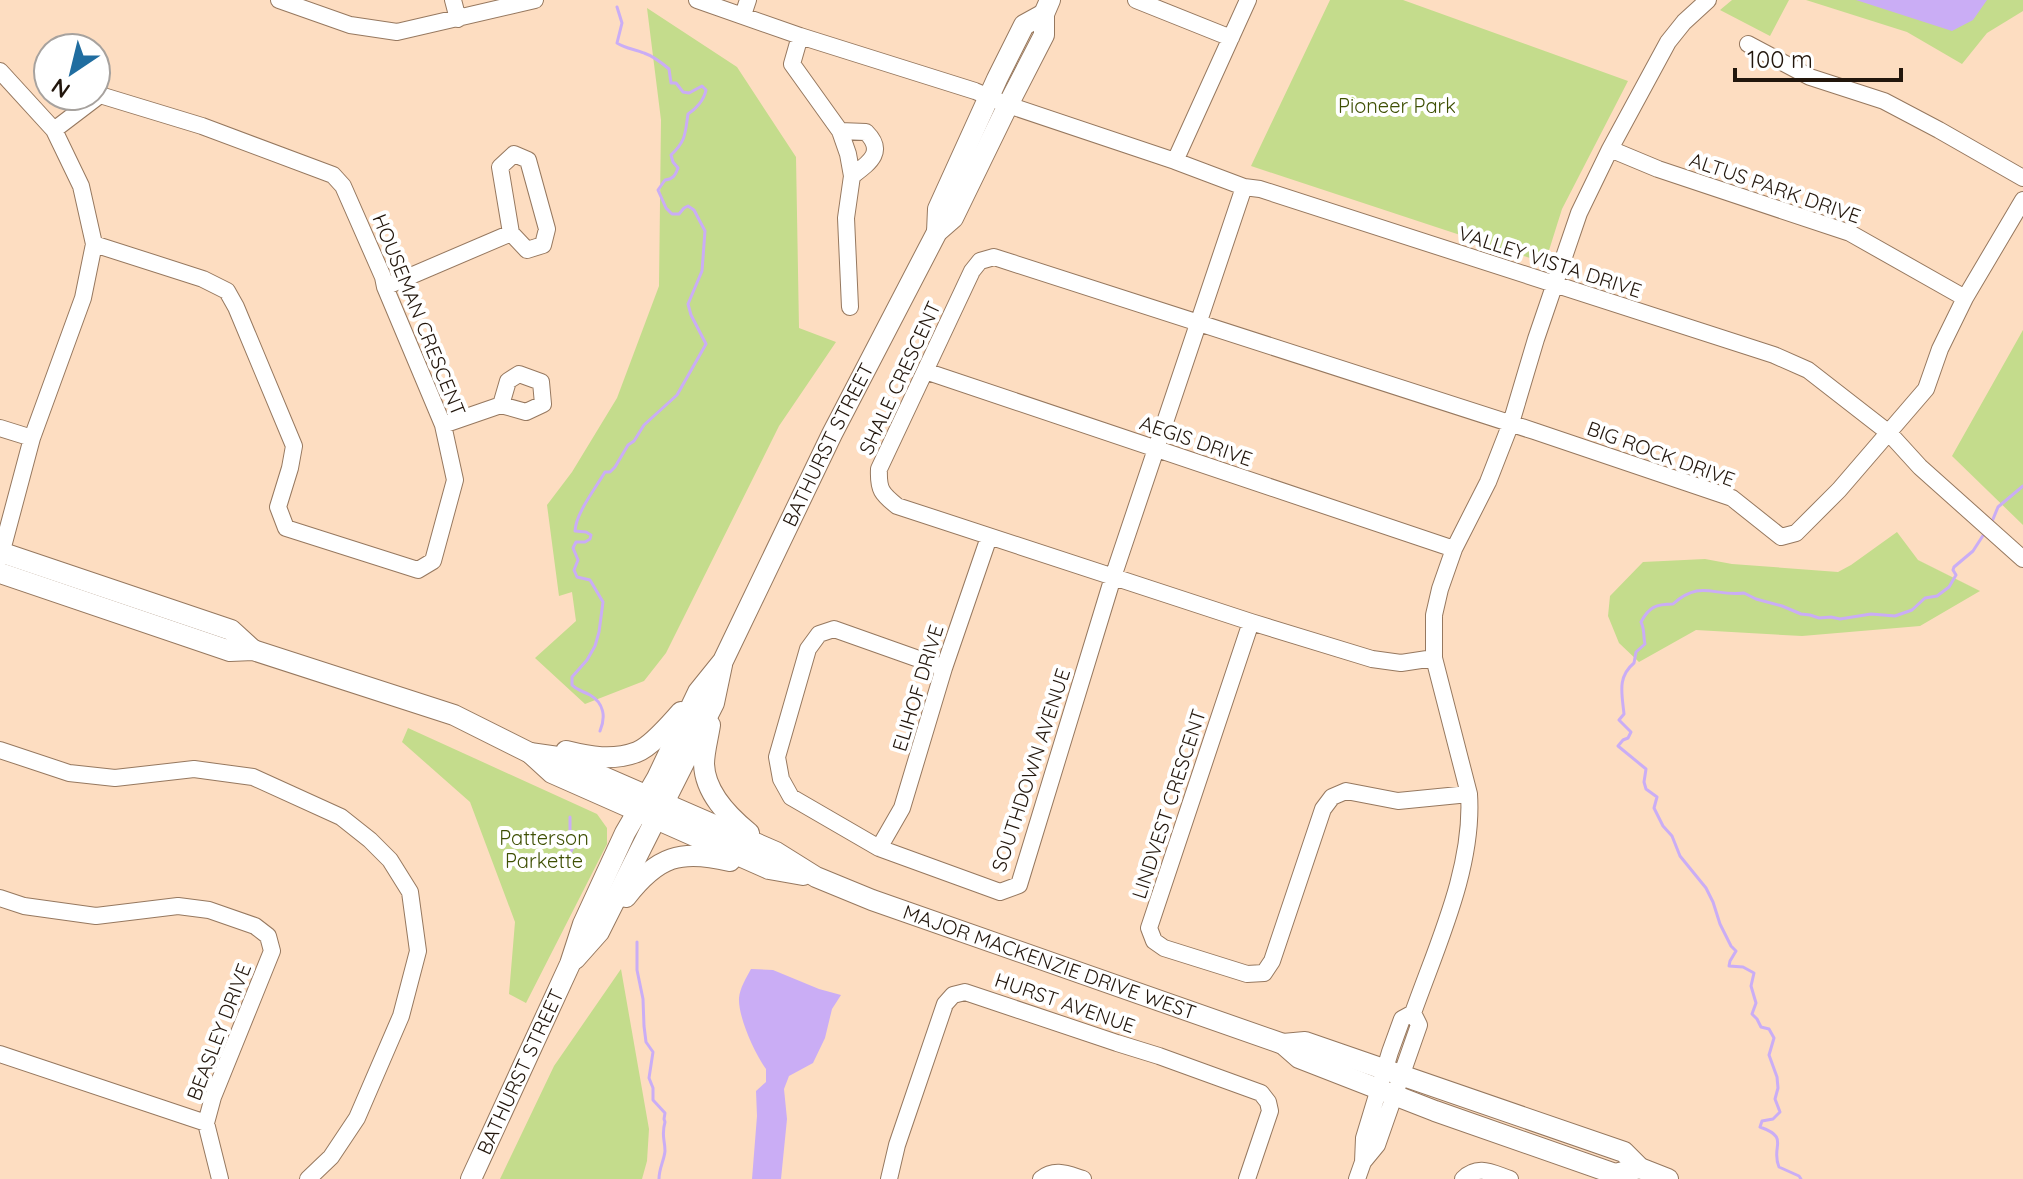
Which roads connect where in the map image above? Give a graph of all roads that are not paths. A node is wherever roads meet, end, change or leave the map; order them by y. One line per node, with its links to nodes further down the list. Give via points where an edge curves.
1 (279, 0): 10 (street, via 350,25 397,32)
2 (453, 0): 10 (street)
3 (535, 0): 10 (street)
4 (697, 0): 9 (street, VALLEY VISTA DRIVE)
5 (1136, 0): 12 (street)
6 (1248, 0): 12 (street)
7 (1708, 0): 18 (street, via 1668,42)
8 (1047, 7): 15 (main road, BATHURST STREET, via 1024,25)
9 (746, 8): 11 (street, VALLEY VISTA DRIVE)
10 (458, 19)
11 (800, 36): 15 (street, VALLEY VISTA DRIVE); 17 (street, via 792,64)
12 (1231, 38): 19 (street)
13 (1748, 44): 21 (street, via 1810,77 1884,101)
14 (0, 71): 16 (street)
15 (998, 101): 19 (street, VALLEY VISTA DRIVE); 47 (main road, BATHURST STREET, via 953,218 937,232 832,434)
16 (54, 130): 25 (street, via 81,186); 27 (street, HOUSEMAN CRESCENT, via 100,95 333,175 343,186)
17 (840, 131): 20 (street); 20 (street, via 866,132 874,140 870,161)
18 (1610, 149): 26 (street, via 1579,213); 28 (street, ALTUS PARK DRIVE, via 1850,233)
19 (1175, 161): 22 (street, VALLEY VISTA DRIVE)
20 (852, 176): 29 (street, via 846,218)
21 (2023, 178)
22 (1244, 187): 26 (street, VALLEY VISTA DRIVE); 30 (street, SOUTHDOWN AVENUE)
23 (2023, 200): 28 (street)
24 (511, 233): 24 (street, via 527,250 543,245 547,229 528,160 514,154 500,167); 27 (street)
25 (94, 244): 34 (street, HOUSEMAN CRESCENT, via 227,291 294,446 278,507 286,528 418,570 433,561 455,480); 37 (street, via 83,298)
26 (1554, 285): 33 (street); 36 (street, VALLEY VISTA DRIVE, via 1797,365)
27 (385, 287): 34 (street, HOUSEMAN CRESCENT)
28 (1965, 298): 36 (street, via 1926,389)
29 (850, 307)
30 (1198, 323): 31 (street, SHALE CRESCENT, via 994,257 980,261 972,271); 33 (street, SHALE CRESCENT); 38 (street, SOUTHDOWN AVENUE)
31 (925, 371): 38 (street, AEGIS DRIVE); 39 (street, SHALE CRESCENT, via 879,469 878,482 897,506)
32 (501, 405): 34 (street)
33 (1511, 423): 36 (street, BIG ROCK DRIVE, via 1732,498 1781,537 1796,533); 40 (street)
34 (443, 425)
35 (0, 428): 37 (street)
36 (1889, 433): 42 (street, VALLEY VISTA DRIVE)
37 (32, 438): 41 (street)
38 (1155, 449): 40 (street, AEGIS DRIVE); 43 (street, SOUTHDOWN AVENUE)
39 (989, 537): 43 (street, SHALE CRESCENT); 46 (street, ELIHOF DRIVE)
40 (1454, 549): 45 (street, via 1434,615)
41 (0, 559): 48 (main road, MAJOR MACKENZIE DRIVE WEST, via 230,651 253,650)
42 (2023, 559)
43 (1113, 577): 44 (street, SHALE CRESCENT); 52 (street, SOUTHDOWN AVENUE, via 1019,885 1000,892)
44 (1251, 622): 45 (street, SHALE CRESCENT, via 1372,659 1401,663); 50 (street, LINDVEST CRESCENT, via 1149,928 1154,941 1247,974 1264,973 1323,809 1332,797 1346,791 1398,801)
45 (1434, 658): 50 (street)
46 (944, 668): 52 (street, ELIHOF DRIVE, via 902,808); 52 (street, SOUTHDOWN AVENUE, via 834,629 819,634 808,649 777,757 781,779 791,797)
47 (706, 698): 48 (main road, via 639,751 602,759); 51 (main road, BATHURST STREET); 53 (main road, via 704,765 710,790)
48 (481, 728): 51 (main road, MAJOR MACKENZIE DRIVE WEST, via 530,753 558,757)
49 (0, 750): 61 (street, via 69,773 115,778 194,769 253,777 341,817 390,860 410,892 418,951 401,1016 357,1118 331,1157)
50 (1469, 794): 58 (street, via 1461,877 1413,1013 1419,1025)
51 (651, 807): 53 (main road, MAJOR MACKENZIE DRIVE WEST); 55 (main road, BATHURST STREET); 56 (main road, BATHURST STREET, via 625,833)
52 (879, 848)
53 (768, 859): 55 (main road, via 669,860 642,877); 58 (main road, MAJOR MACKENZIE DRIVE WEST, via 1283,1044 1299,1058)
54 (0, 898): 59 (street, BEASLEY DRIVE, via 96,916 178,906 209,910 268,936 272,951)
55 (599, 932): 56 (main road, BATHURST STREET)
56 (570, 964): 62 (main road, BATHURST STREET)
57 (0, 1054): 59 (street)
58 (1390, 1082): 67 (street, via 1364,1138); 70 (main road, MAJOR MACKENZIE DRIVE WEST, via 1624,1152 1640,1168)
59 (206, 1123): 60 (street, BEASLEY DRIVE)
60 (220, 1179)
61 (308, 1179)
62 (471, 1179)
63 (889, 1179): 66 (street, HURST AVENUE, via 945,1004 963,992 1262,1094 1270,1111)
64 (1041, 1179): 65 (street, via 1061,1172)
65 (1083, 1179)
66 (1247, 1179)
67 (1357, 1179)
68 (1463, 1179): 69 (street, via 1482,1170)
69 (1510, 1179)
70 (1668, 1179)

